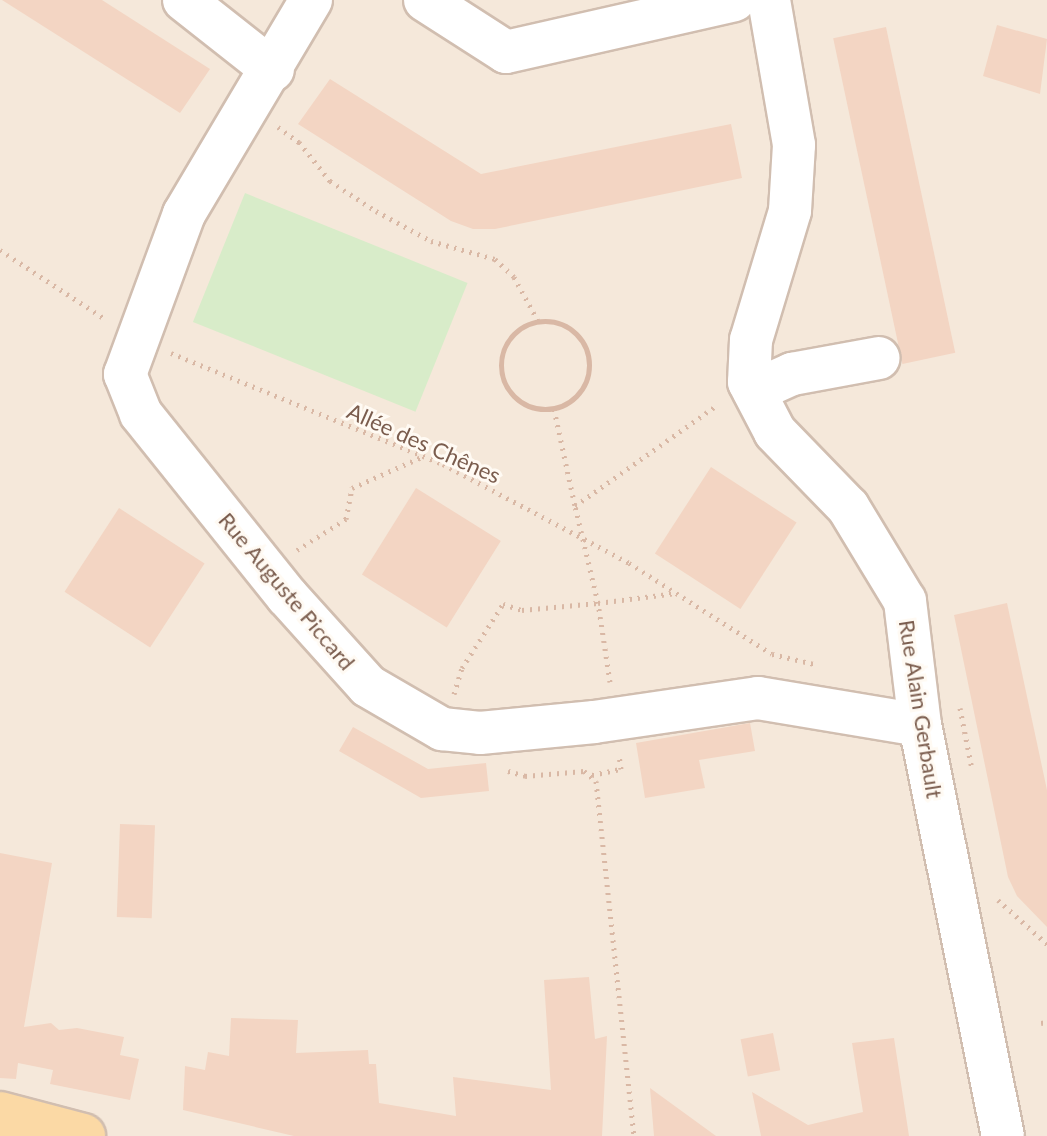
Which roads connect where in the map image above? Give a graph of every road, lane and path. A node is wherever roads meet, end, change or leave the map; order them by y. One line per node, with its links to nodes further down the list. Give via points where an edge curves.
1 (184, 0): 6 (street)
2 (311, 0): 6 (street, Rue Auguste Piccard)
3 (425, 0): 4 (street, via 506,52)
4 (734, 0)
5 (769, 0): 12 (street, Rue Alain Gerbault, via 794,145 790,211 751,340)
6 (273, 70): 7 (street, Rue Auguste Piccard)
7 (250, 109): 9 (path, via 299,142 330,181 376,211 431,241 479,250 495,259 514,277); 10 (street, Rue Auguste Piccard, via 184,214)
8 (0, 250): 10 (path, Allée des Chênes)
9 (538, 321): 13 (path, via 557,322 574,331 586,347 590,367 585,386 572,401); 13 (path, via 519,328 505,343 502,373 516,399 533,408)
10 (136, 339): 14 (path, Allée des Chênes); 17 (street, Rue Auguste Piccard, via 125,374 129,393)
11 (879, 358): 12 (street)
12 (752, 387): 15 (path); 22 (street, Rue Alain Gerbault, via 775,432 848,507 905,601)
13 (554, 409): 15 (path)
14 (424, 456): 16 (path, Allée des Chênes); 17 (path, via 352,488 346,519)
15 (575, 506): 16 (path)
16 (582, 538): 18 (path, Allée des Chênes); 19 (path)
17 (266, 570): 23 (street, Rue Auguste Piccard, via 368,686)
18 (676, 593): 19 (path); 20 (path, Allée des Chênes, via 772,654)
19 (598, 603): 21 (path); 23 (path, via 522,610 503,604 462,668)
20 (832, 669)
21 (612, 694)
22 (920, 725): 24 (street, Rue Auguste Piccard, via 758,698); 30 (street, Rue Alain Gerbault)
23 (442, 729): 24 (street, Rue Auguste Piccard)
24 (502, 730): 26 (path, via 508,771 525,776 584,771)
25 (619, 750): 26 (path, via 621,769)
26 (592, 775): 29 (path)
27 (0, 1114): 28 (main road)
28 (83, 1136)
29 (634, 1136)
30 (1003, 1136)

